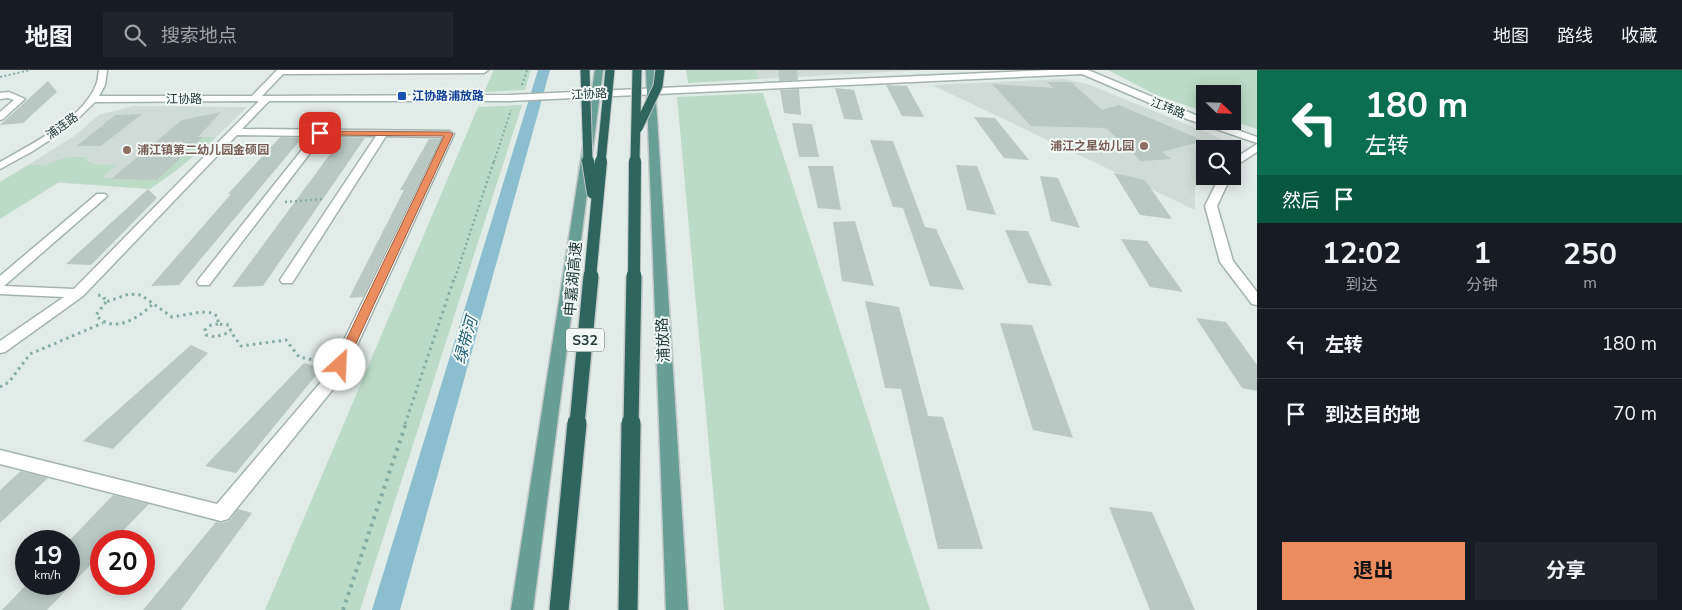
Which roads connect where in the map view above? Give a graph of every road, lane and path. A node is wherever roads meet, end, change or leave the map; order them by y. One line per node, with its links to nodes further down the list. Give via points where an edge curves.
1 (30, 70): 15 (path)
2 (103, 70): 21 (street, 浦连路, via 101,88)
3 (424, 70): 4 (street); 13 (street)
4 (484, 70)
5 (527, 70): 17 (path)
6 (585, 70): 37 (highway, bridge, via 588,164)
7 (599, 70): 19 (main road)
8 (610, 70): 37 (highway, 申嘉湖高速 / S32, bridge)
9 (637, 70): 28 (highway, bridge)
10 (650, 70): 18 (main road, 浦放路)
11 (660, 70): 28 (highway, bridge, via 658,86)
12 (844, 70): 16 (street)
13 (281, 71): 22 (street)
14 (1082, 71): 16 (street, 江协路); 29 (street, 江玮路, via 1190,117)
15 (0, 77)
16 (854, 82): 18 (street, 江协路)
17 (520, 90)
18 (650, 91): 19 (street, 江协路); 57 (main road, 浦放路)
19 (596, 94): 23 (street, 江协路); 54 (main road)
20 (0, 96): 24 (street, via 20,99)
21 (94, 99): 22 (street, 江协路); 32 (street, 浦连路, via 65,125)
22 (259, 100): 23 (street, 江协路); 25 (street)
23 (511, 102): 53 (path)
24 (0, 117)
25 (233, 132): 26 (street); 42 (street)
26 (320, 133): 27 (street); 35 (street)
27 (383, 134): 36 (street); 50 (street, via 449,134)
28 (635, 134): 56 (highway, bridge)
29 (1257, 140)
30 (1257, 147): 31 (street)
31 (1241, 159)
32 (3, 162)
33 (1222, 185): 43 (street, via 1211,206 1227,262)
34 (101, 196): 40 (street)
35 (267, 201): 36 (path); 39 (street)
36 (339, 201): 38 (street)
37 (596, 213): 55 (highway, 申嘉湖高速 / S32, bridge)
38 (287, 280)
39 (204, 282)
40 (0, 283)
41 (0, 290): 42 (street)
42 (81, 290): 44 (path, via 95,290); 49 (street)
43 (1257, 301)
44 (106, 302): 45 (path, via 140,294); 46 (path, via 96,315)
45 (154, 303): 46 (path, via 133,319 111,325); 47 (path, via 166,315 175,317 200,311 214,313)
46 (103, 323): 51 (path, via 30,354 9,382)
47 (218, 324): 48 (path, via 229,325); 48 (path, via 205,330 206,335 215,337)
48 (231, 332): 50 (path, via 241,346 286,340 299,357)
49 (0, 348)
50 (340, 365): 52 (street, via 334,378 221,513)
51 (0, 388)
52 (0, 457)
53 (343, 610)
54 (522, 610)
55 (559, 610)
56 (628, 610)
57 (677, 610)

